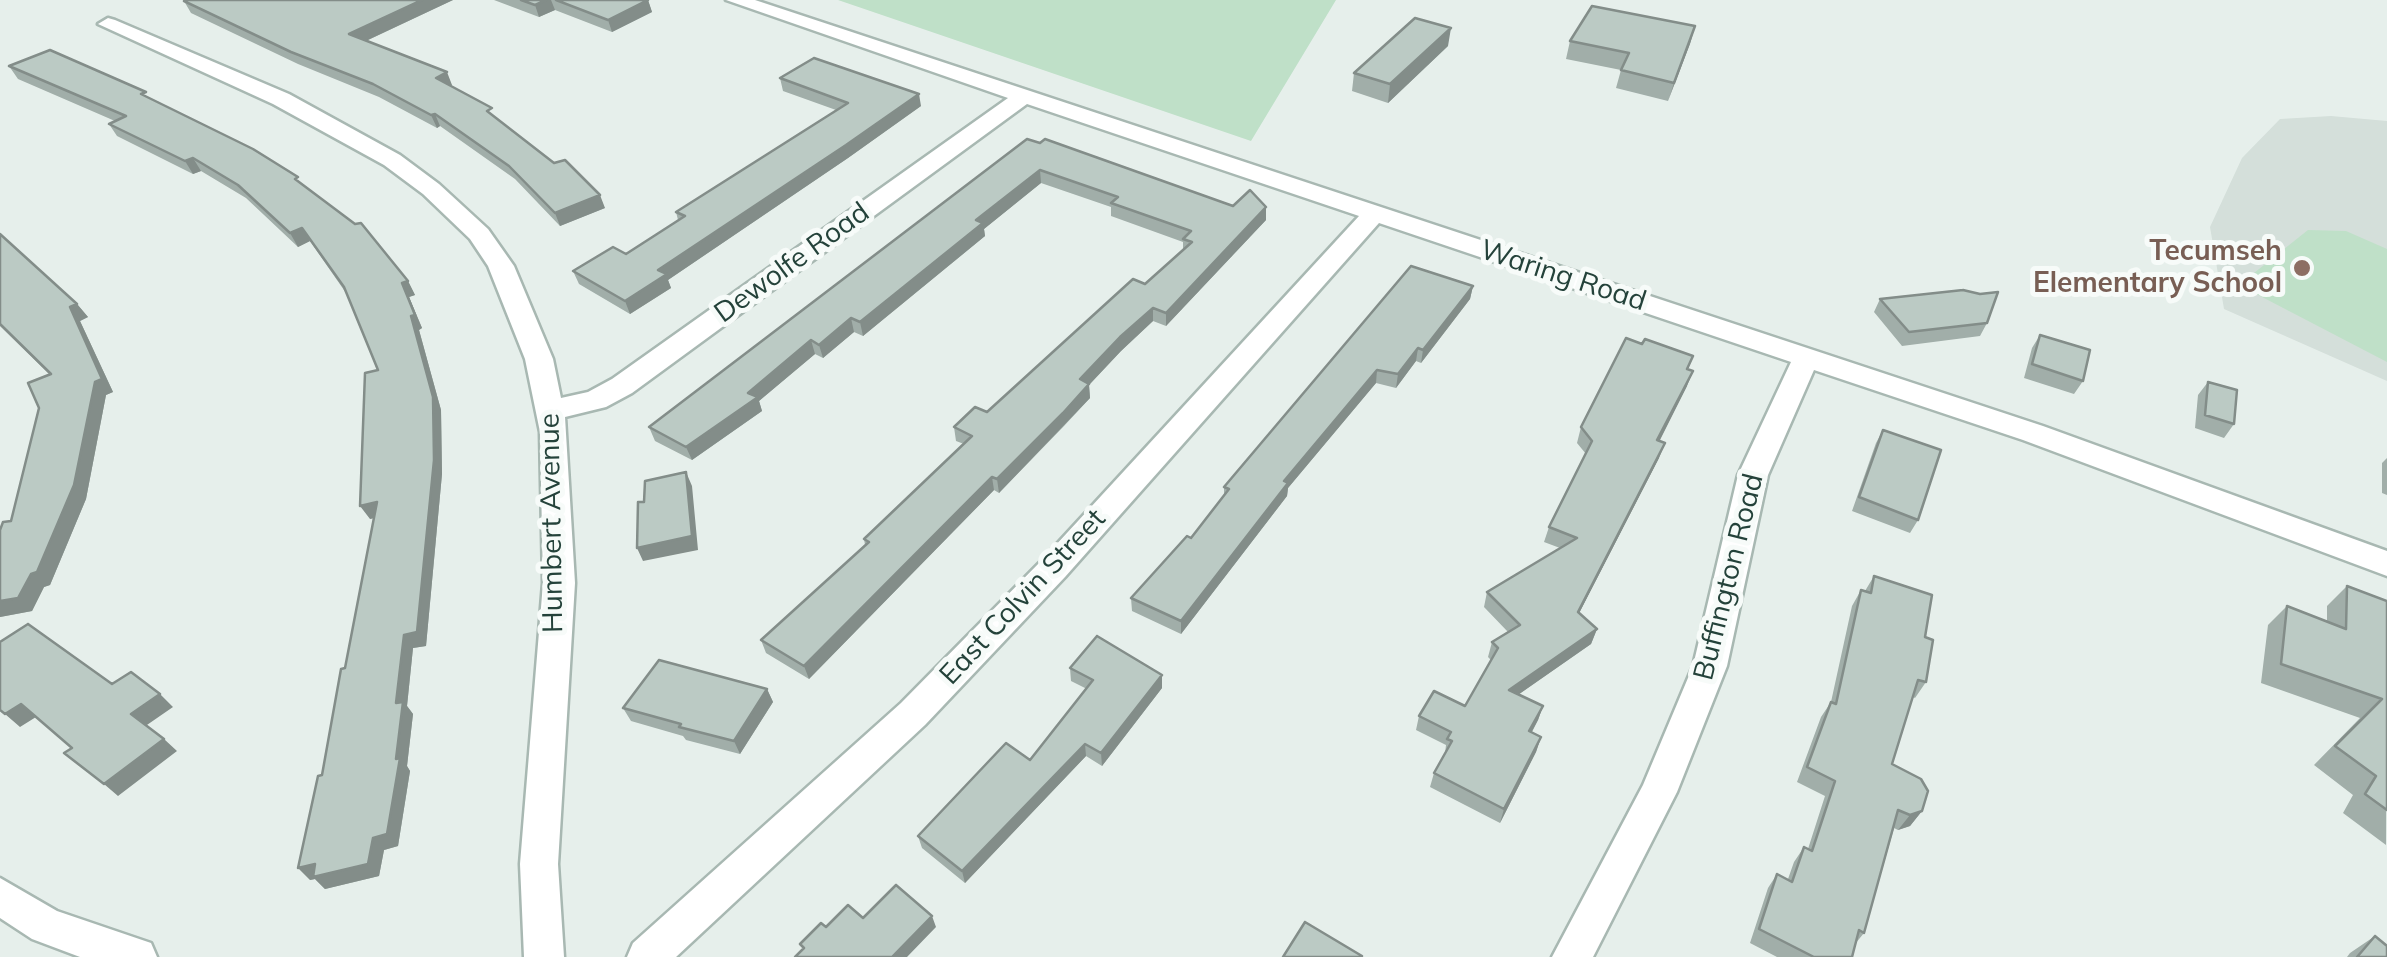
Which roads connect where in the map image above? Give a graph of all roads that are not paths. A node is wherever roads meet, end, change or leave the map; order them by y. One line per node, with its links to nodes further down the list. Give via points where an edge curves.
1 (736, 0): 3 (street, Waring Road)
2 (108, 24): 6 (street, Humbert Avenue, via 281,99 353,136 431,189 479,234 501,266)
3 (1024, 97): 4 (street, Waring Road); 6 (street, Dewolfe Road, via 622,386)
4 (1375, 214): 5 (street, Waring Road); 11 (street, East Colvin Street, via 926,700)
5 (1806, 358): 7 (street, Waring Road); 12 (street, Buffington Road, via 1753,475 1710,666 1659,792)
6 (552, 410): 10 (street, Humbert Avenue, via 558,584 538,864)
7 (2387, 564)
8 (0, 896): 9 (street, via 46,926)
9 (137, 957)
10 (544, 957)
11 (647, 957)
12 (1572, 957)

